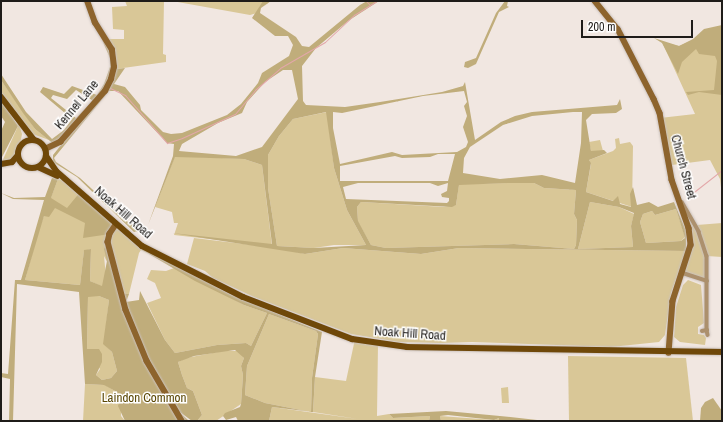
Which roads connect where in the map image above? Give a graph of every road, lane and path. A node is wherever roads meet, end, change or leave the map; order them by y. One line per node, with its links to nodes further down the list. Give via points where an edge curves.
1 (88, 1): 7 (street, Kennel Lane, via 95,23 112,50 114,67 111,79 105,91 60,142)
2 (595, 1): 13 (street, Church Street, via 618,29 660,113 669,168)
3 (1, 97): 4 (main road)
4 (18, 120): 5 (main road); 6 (main road, via 22,134)
5 (34, 140): 6 (main road); 7 (main road, via 40,142)
6 (21, 145): 8 (main road)
7 (45, 149): 9 (main road)
8 (18, 155): 10 (main road, via 12,162); 11 (main road, via 19,161 26,167)
9 (46, 156): 11 (main road); 12 (main road, Noak Hill Road, via 50,165)
10 (1, 164)
11 (38, 167): 12 (main road, Noak Hill Road)
12 (70, 182): 14 (main road, Noak Hill Road)
13 (678, 197): 15 (street, Church Street, via 691,236 689,257); 16 (street, via 699,232 708,266)
14 (116, 225): 21 (main road, Noak Hill Road, via 142,246 216,285 270,309 355,339 407,347); 22 (street, via 108,242 126,310 147,361)
15 (683, 273): 16 (street); 21 (street, Church Street, via 674,300)
16 (707, 281): 18 (street)
17 (702, 330): 18 (street)
18 (707, 330): 19 (street)
19 (708, 335)
20 (722, 352): 21 (main road, Noak Hill Road)
21 (668, 353)
22 (182, 421)

